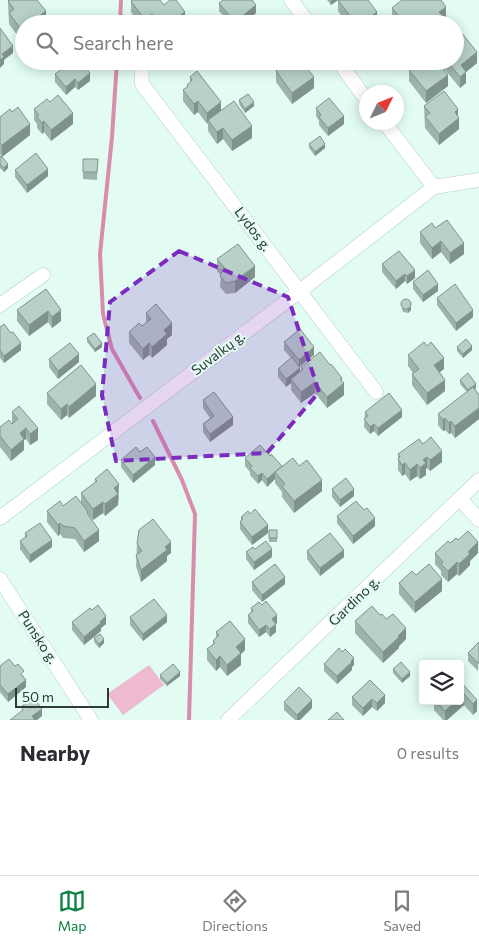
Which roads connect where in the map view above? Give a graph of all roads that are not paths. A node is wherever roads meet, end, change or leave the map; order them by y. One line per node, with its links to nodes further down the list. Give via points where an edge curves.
1 (292, 0): 2 (street)
2 (303, 15)
3 (141, 70): 10 (street, Lydos g., via 142,84)
4 (345, 70): 5 (street)
5 (359, 89)
6 (390, 130): 8 (street)
7 (479, 180): 8 (street)
8 (434, 187): 10 (street, Suvalkų g.)
9 (43, 275): 11 (street)
10 (300, 291): 12 (street, Lydos g.); 15 (street, Suvalkų g.)
11 (0, 305)
12 (376, 392)
13 (479, 480): 14 (street, Gardino g.)
14 (460, 499): 16 (street); 19 (street, Gardino g.)
15 (0, 518)
16 (479, 520)
17 (0, 579): 18 (street, Punsko g.)
18 (91, 720)
19 (228, 720)

